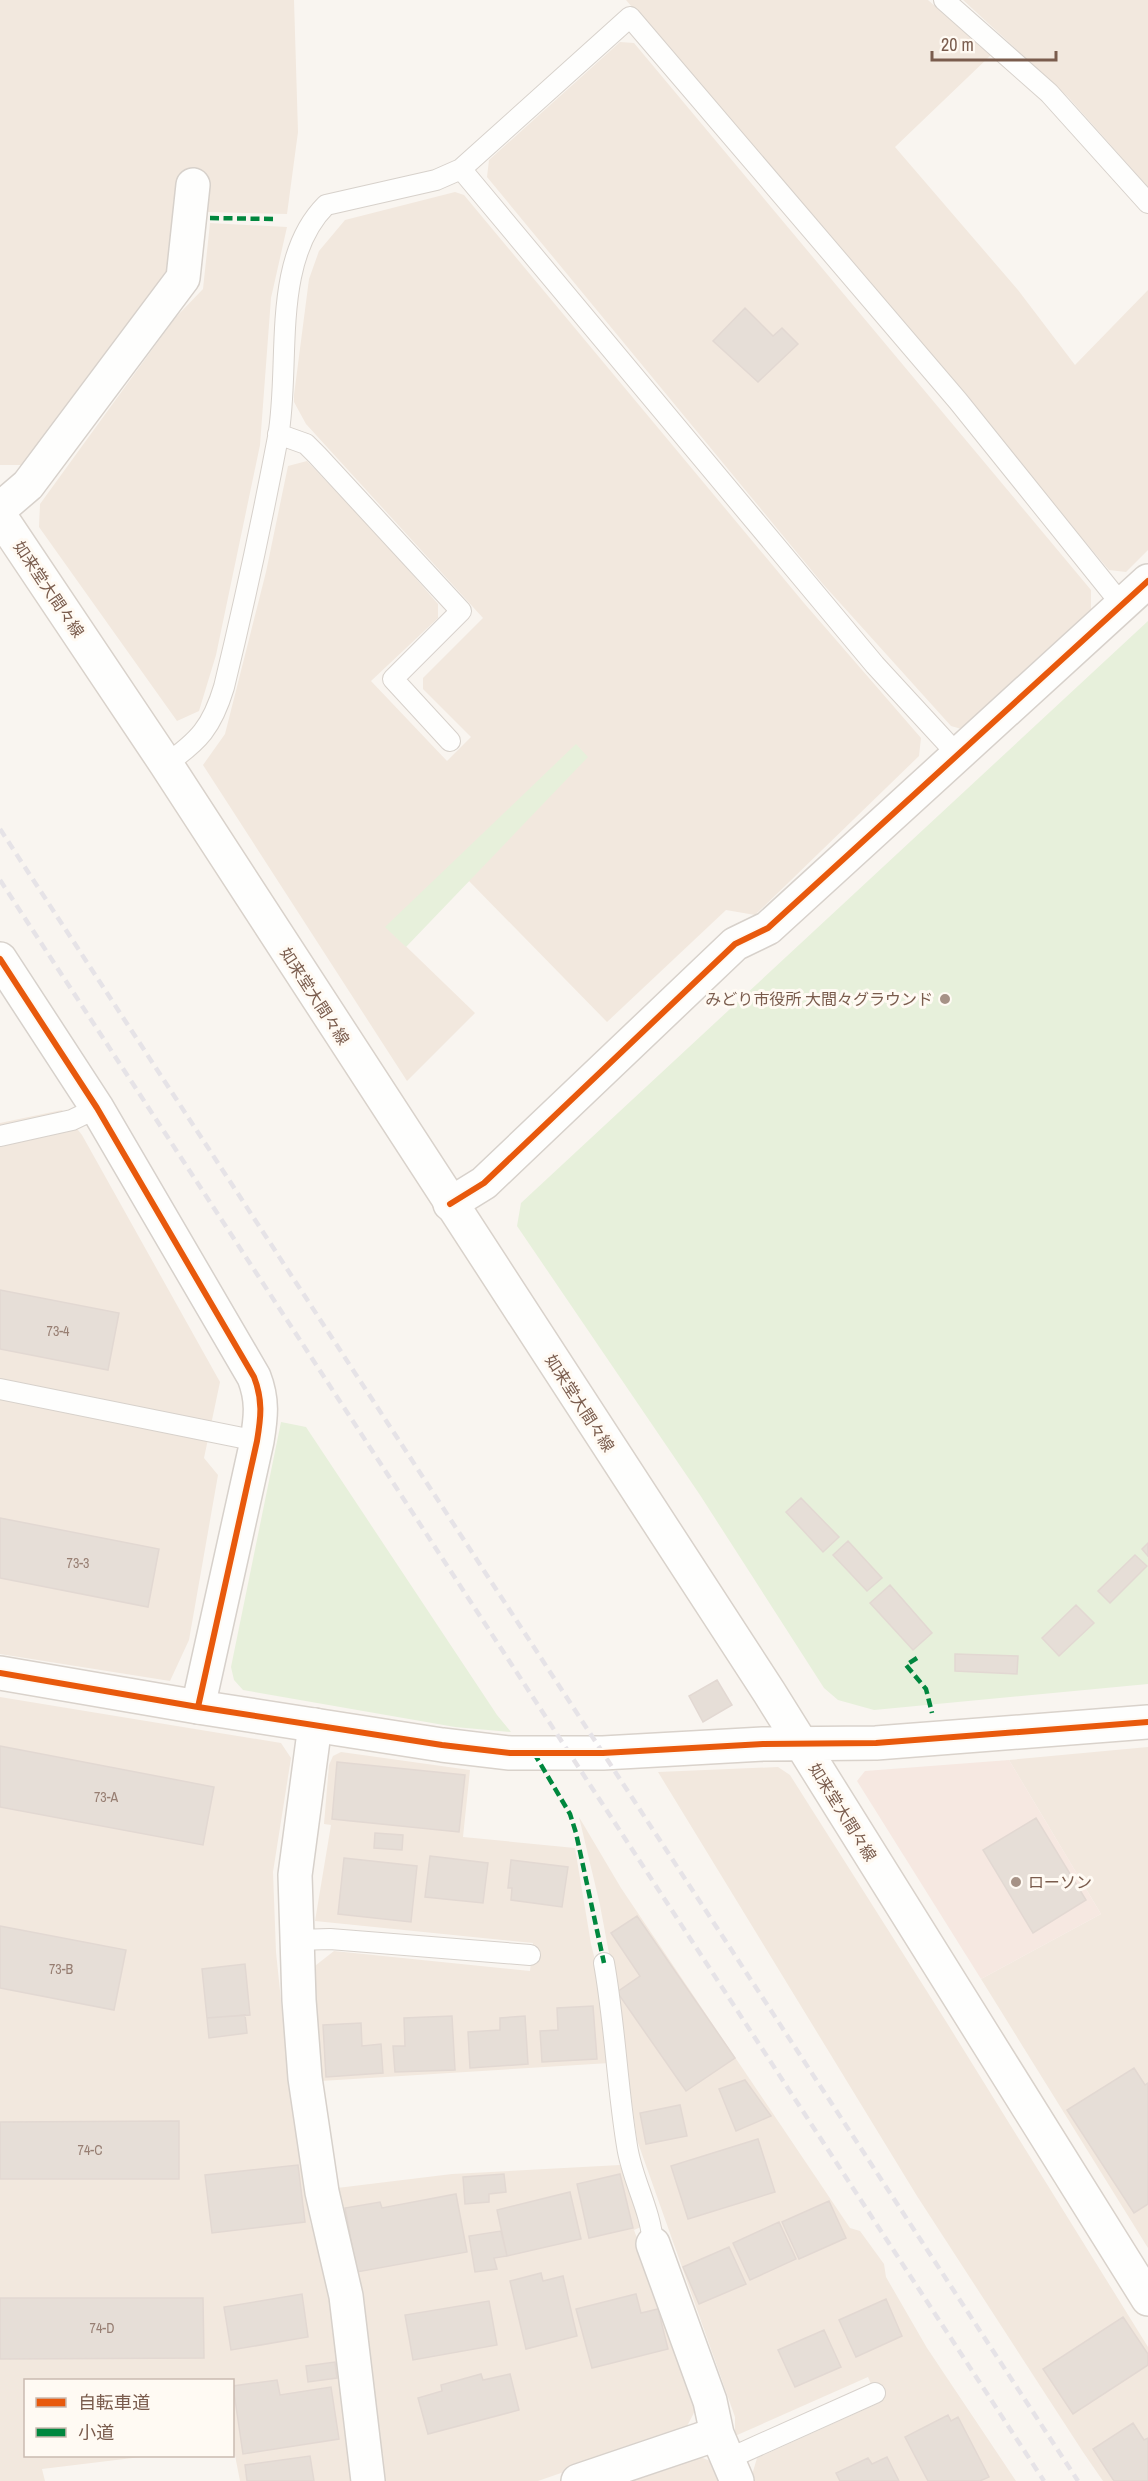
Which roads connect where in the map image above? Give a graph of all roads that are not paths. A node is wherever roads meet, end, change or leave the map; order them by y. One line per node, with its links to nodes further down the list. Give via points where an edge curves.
1 (944, 0): 4 (lane, via 1049,93)
2 (461, 169): 5 (lane, via 436,180 326,205 313,218 303,237 289,293); 9 (lane, via 630,17 958,401); 11 (lane, via 868,656)
3 (193, 185): 6 (street, via 183,278 28,485)
4 (1148, 203)
5 (278, 434): 10 (lane, via 306,444 461,611 393,679); 12 (lane, via 216,714 204,734)
6 (0, 508)
7 (0, 516): 12 (street, 如来堂大間々線)
8 (1148, 580): 9 (street)
9 (1122, 605): 11 (street)
10 (450, 741)
11 (957, 754): 16 (street, via 768,927 735,944 484,1183)
12 (166, 764): 16 (street, 如来堂大間々線)
13 (0, 959): 14 (street)
14 (97, 1108): 15 (lane, via 72,1120); 18 (street, via 254,1377 261,1395)
15 (0, 1136)
16 (450, 1204): 23 (street, 如来堂大間々線)
17 (0, 1389): 18 (lane)
18 (257, 1441): 20 (street)
19 (0, 1673): 20 (street)
20 (198, 1707): 22 (street)
21 (1148, 1722): 23 (street, via 876,1743)
22 (315, 1725): 23 (street, via 510,1753); 24 (street, via 298,1839)
23 (800, 1744): 28 (street, 如来堂大間々線)
24 (296, 1940): 25 (lane, via 330,1939); 31 (street, via 305,2078 322,2192 346,2296)
25 (530, 1955)
26 (604, 1963): 27 (lane, via 627,2146 632,2173 652,2226)
27 (653, 2244): 30 (street)
28 (1148, 2299)
29 (875, 2393): 30 (lane)
30 (727, 2458): 32 (street)
31 (368, 2481)
32 (578, 2481)

